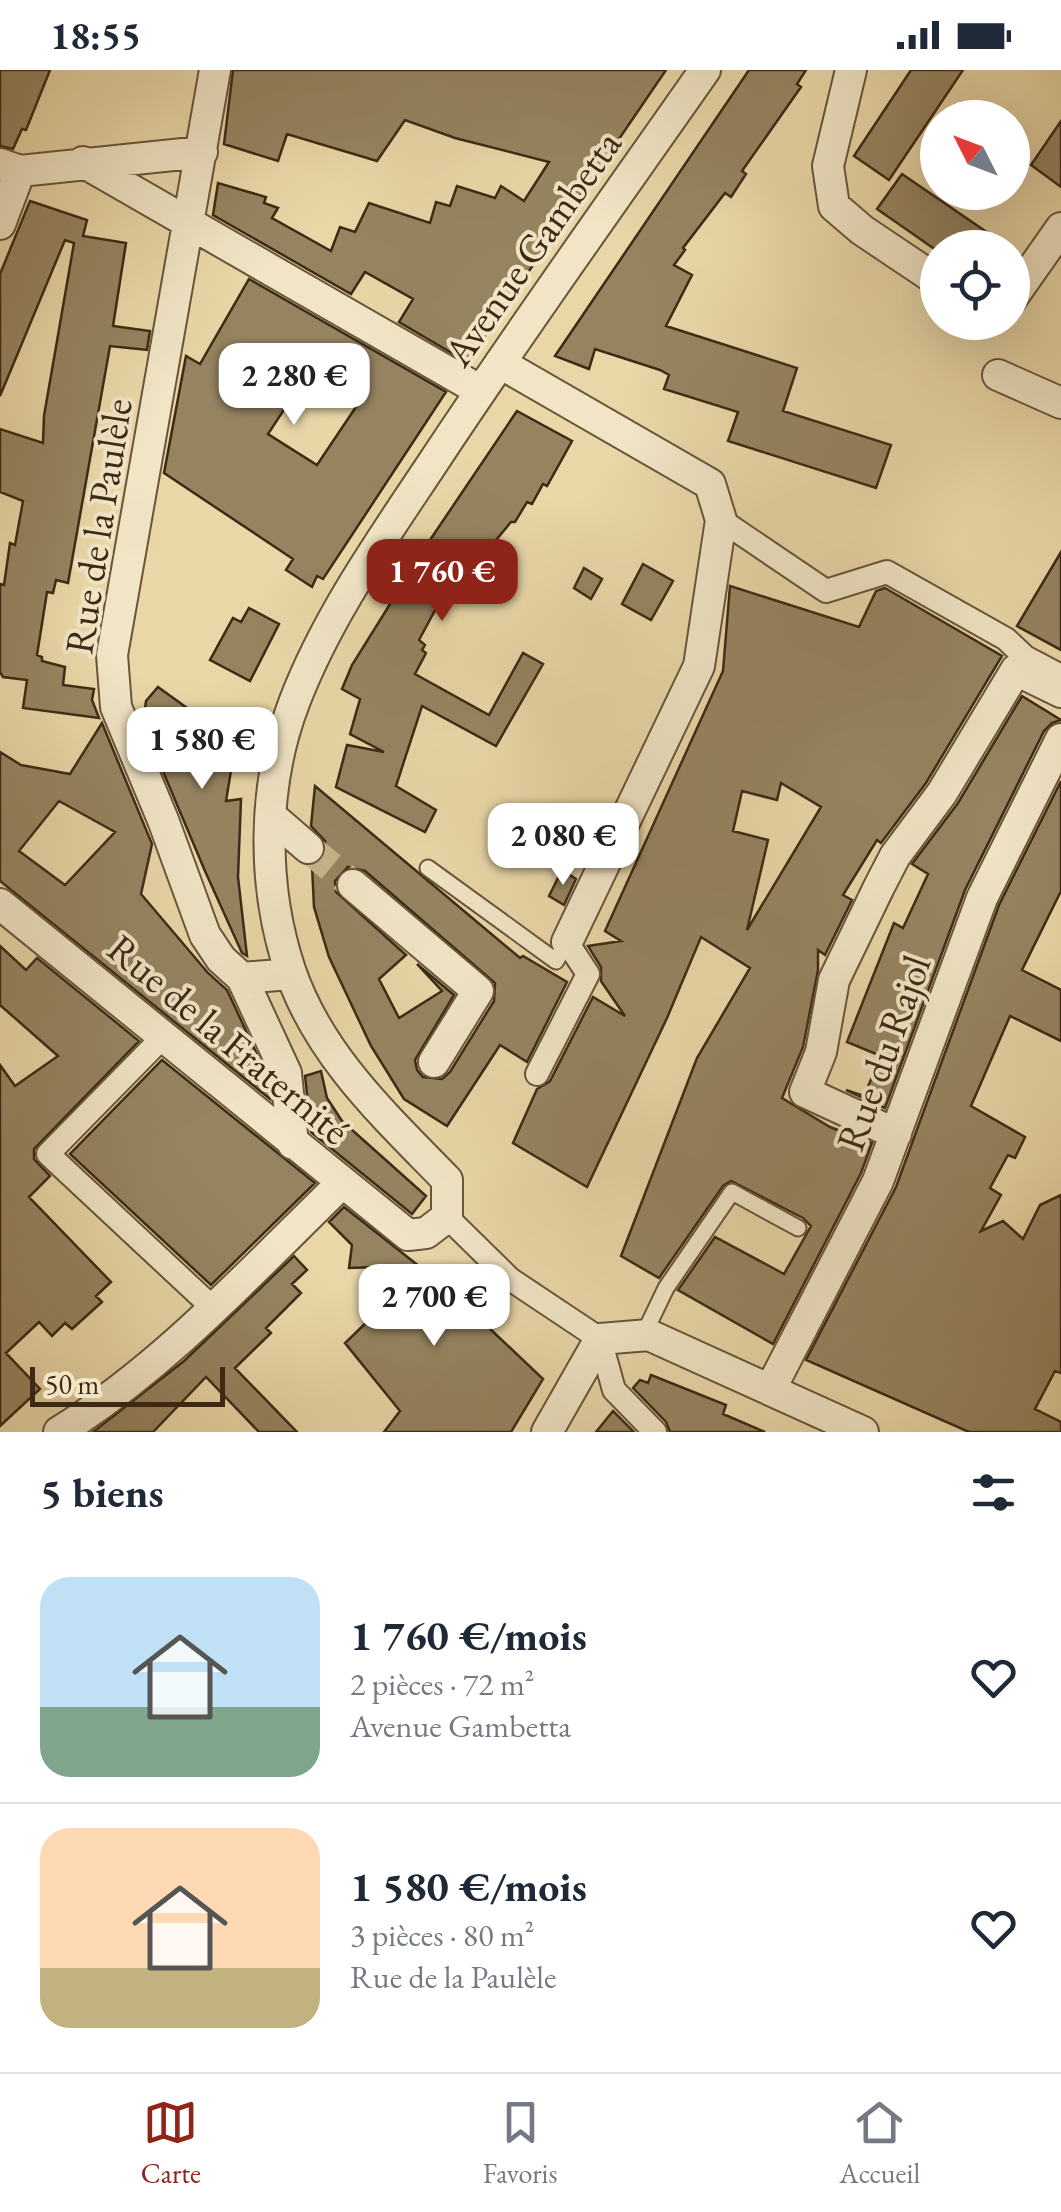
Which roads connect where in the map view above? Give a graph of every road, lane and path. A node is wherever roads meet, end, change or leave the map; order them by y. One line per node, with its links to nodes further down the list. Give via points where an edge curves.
1 (215, 70): 4 (street, Rue de la Paulèle)
2 (705, 70): 12 (street, Avenue Gambetta)
3 (850, 70): 10 (street, via 828,166 834,206)
4 (202, 152): 5 (street); 7 (street, Rue de la Paulèle)
5 (83, 162): 6 (street); 7 (street)
6 (10, 168): 8 (street)
7 (190, 222): 14 (street); 27 (street, Rue de la Paulèle, via 112,655 116,707 205,936)
8 (0, 224)
9 (1061, 228): 11 (street)
10 (920, 269)
11 (1030, 272)
12 (500, 363): 14 (street, Avenue Gambetta); 16 (street, via 710,484)
13 (998, 374): 15 (street)
14 (481, 390): 20 (street, Avenue Gambetta, via 366,563 320,646 293,705)
15 (1061, 403)
16 (721, 520): 17 (street, via 826,591 887,572); 25 (street, via 699,666)
17 (1061, 676)
18 (1061, 692): 31 (street, via 1016,670 942,794 894,856 834,980 806,1094)
19 (1061, 739): 31 (street, Rue du Rajol, via 982,898)
20 (270, 816): 21 (street); 26 (street, Avenue Gambetta, via 276,916)
21 (308, 848)
22 (428, 868): 25 (lane, via 556,961)
23 (352, 885): 29 (street, via 478,991)
24 (0, 904): 28 (street, Rue de la Fraternité)
25 (568, 942): 30 (street, via 588,974)
26 (291, 974): 27 (street); 34 (street, Avenue Gambetta, via 357,1087 447,1180)
27 (242, 978): 32 (street, Rue de la Paulèle, via 286,1074)
28 (164, 1036): 32 (street, Rue de la Fraternité); 36 (street, via 48,1154)
29 (434, 1062)
30 (537, 1074)
31 (896, 1134): 39 (street, Rue du Rajol)
32 (294, 1144): 33 (street, Rue de la Fraternité)
33 (341, 1184): 34 (street, Rue de la Fraternité, via 408,1235 426,1234); 36 (street)
34 (447, 1218): 38 (street, via 510,1279)
35 (798, 1228): 37 (lane, via 732,1192 666,1288)
36 (213, 1308): 40 (street, via 106,1402)
37 (643, 1336): 38 (street); 39 (street)
38 (600, 1339): 41 (street); 42 (street, via 614,1390)
39 (770, 1390): 43 (street)
40 (59, 1432)
41 (547, 1432)
42 (656, 1432)
43 (863, 1432)

